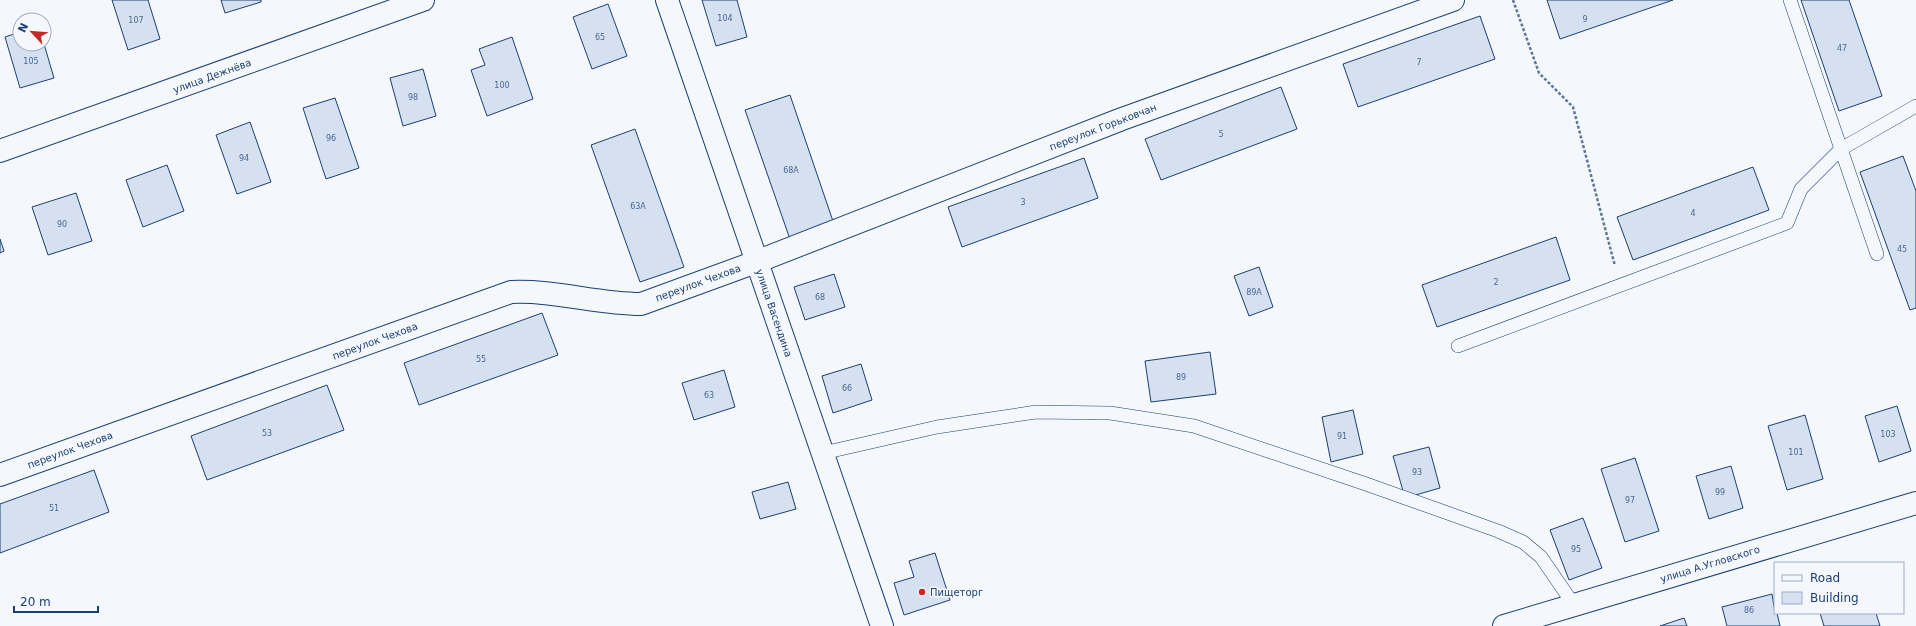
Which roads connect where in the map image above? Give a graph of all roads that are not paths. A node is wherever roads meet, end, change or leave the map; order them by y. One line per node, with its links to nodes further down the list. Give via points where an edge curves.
1 (423, 0): 7 (street, улица Дежнёва)
2 (667, 0): 9 (street, улица Васендина)
3 (1453, 0): 9 (street, переулок Горьковчан, via 1122,119)
4 (1790, 0): 6 (lane)
5 (1916, 106): 6 (lane)
6 (1841, 149): 8 (lane); 10 (lane, via 1801,189 1787,223)
7 (0, 151)
8 (1877, 254)
9 (756, 262): 11 (street, улица Васендина); 12 (street, переулок Чехова, via 641,304 621,304 535,291 511,292)
10 (1458, 346)
11 (822, 453): 14 (lane, via 937,427 1036,412 1110,413 1194,426 1388,492 1523,542 1541,558); 16 (street, улица Васендина)
12 (0, 474)
13 (1916, 503): 14 (street, улица А.Угловского)
14 (1574, 605): 15 (street, улица А.Угловского)
15 (1514, 625)
16 (882, 626)

